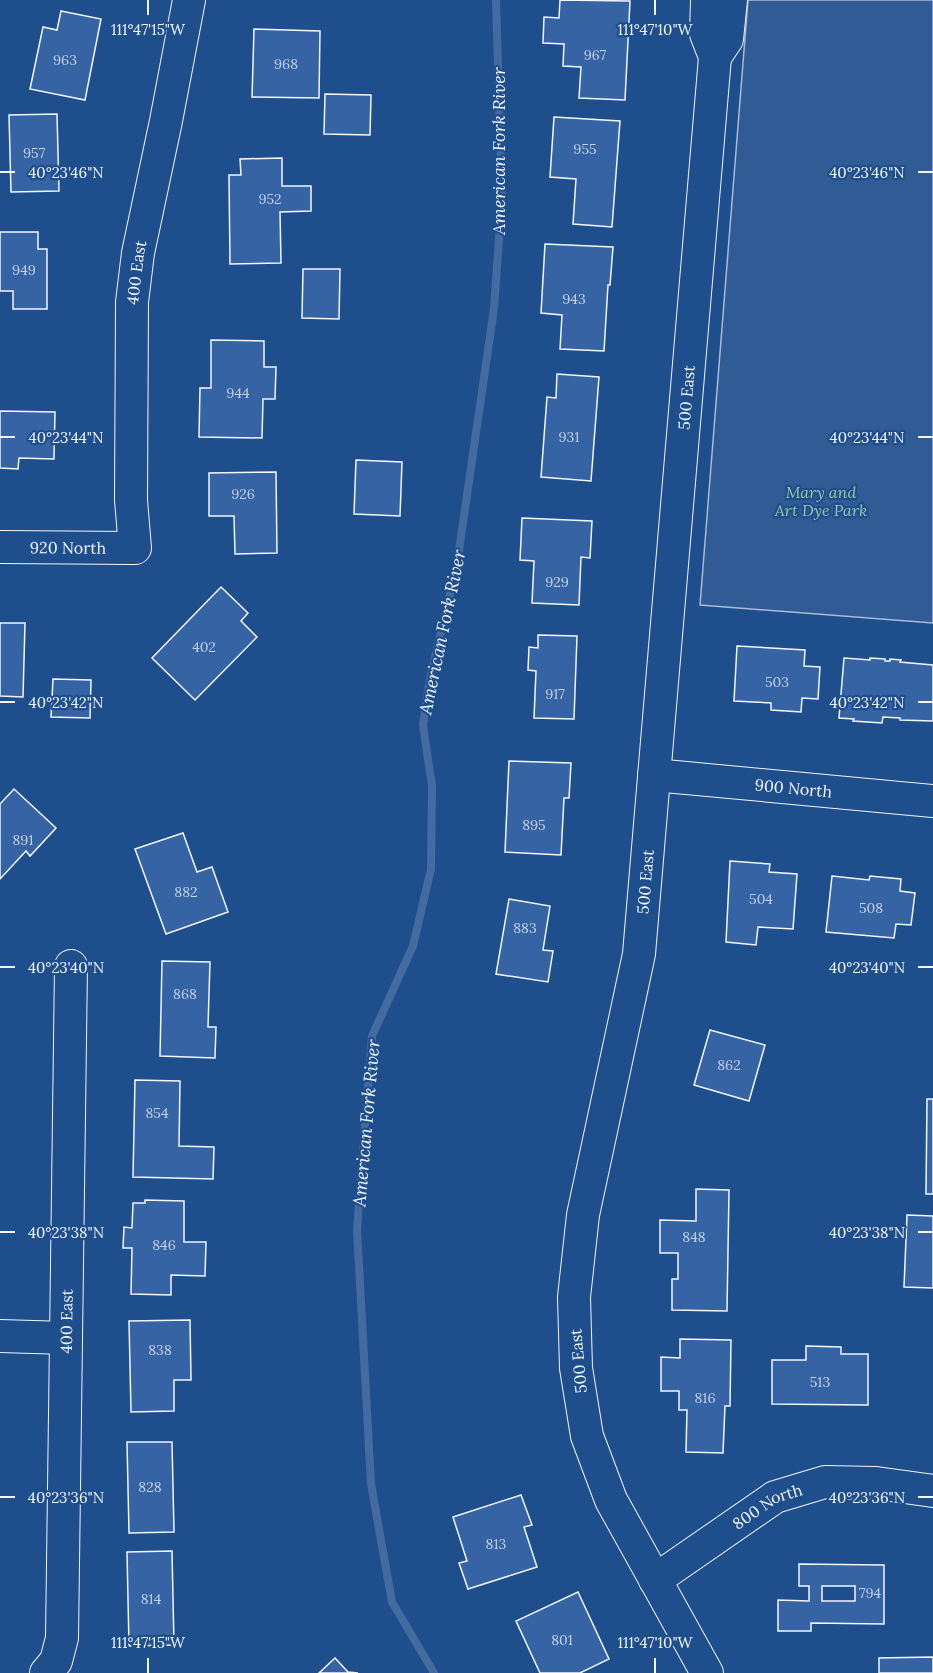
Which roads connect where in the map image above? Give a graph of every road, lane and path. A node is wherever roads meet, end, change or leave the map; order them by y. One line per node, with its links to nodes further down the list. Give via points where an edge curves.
1 (189, 0): 6 (street, 400 East, via 138,253 132,302 130,500)
2 (707, 0): 4 (street, 500 East, via 706,34)
3 (731, 0): 4 (street, 500 East, via 727,39)
4 (715, 57): 7 (street, 500 East)
5 (0, 547): 6 (street, 920 North)
6 (135, 548)
7 (654, 775): 8 (street, 900 North); 13 (street, 500 East, via 639,954 583,1215 574,1297 576,1368 587,1436 611,1500)
8 (933, 801)
9 (71, 966): 11 (street, 400 East)
10 (0, 1336): 11 (street)
11 (66, 1338): 14 (street, 400 East, via 62,1638 56,1660)
12 (933, 1491): 13 (street, 800 North, via 876,1483 825,1482 775,1497)
13 (655, 1580): 15 (street, 500 East)
14 (46, 1673)
15 (707, 1673)

